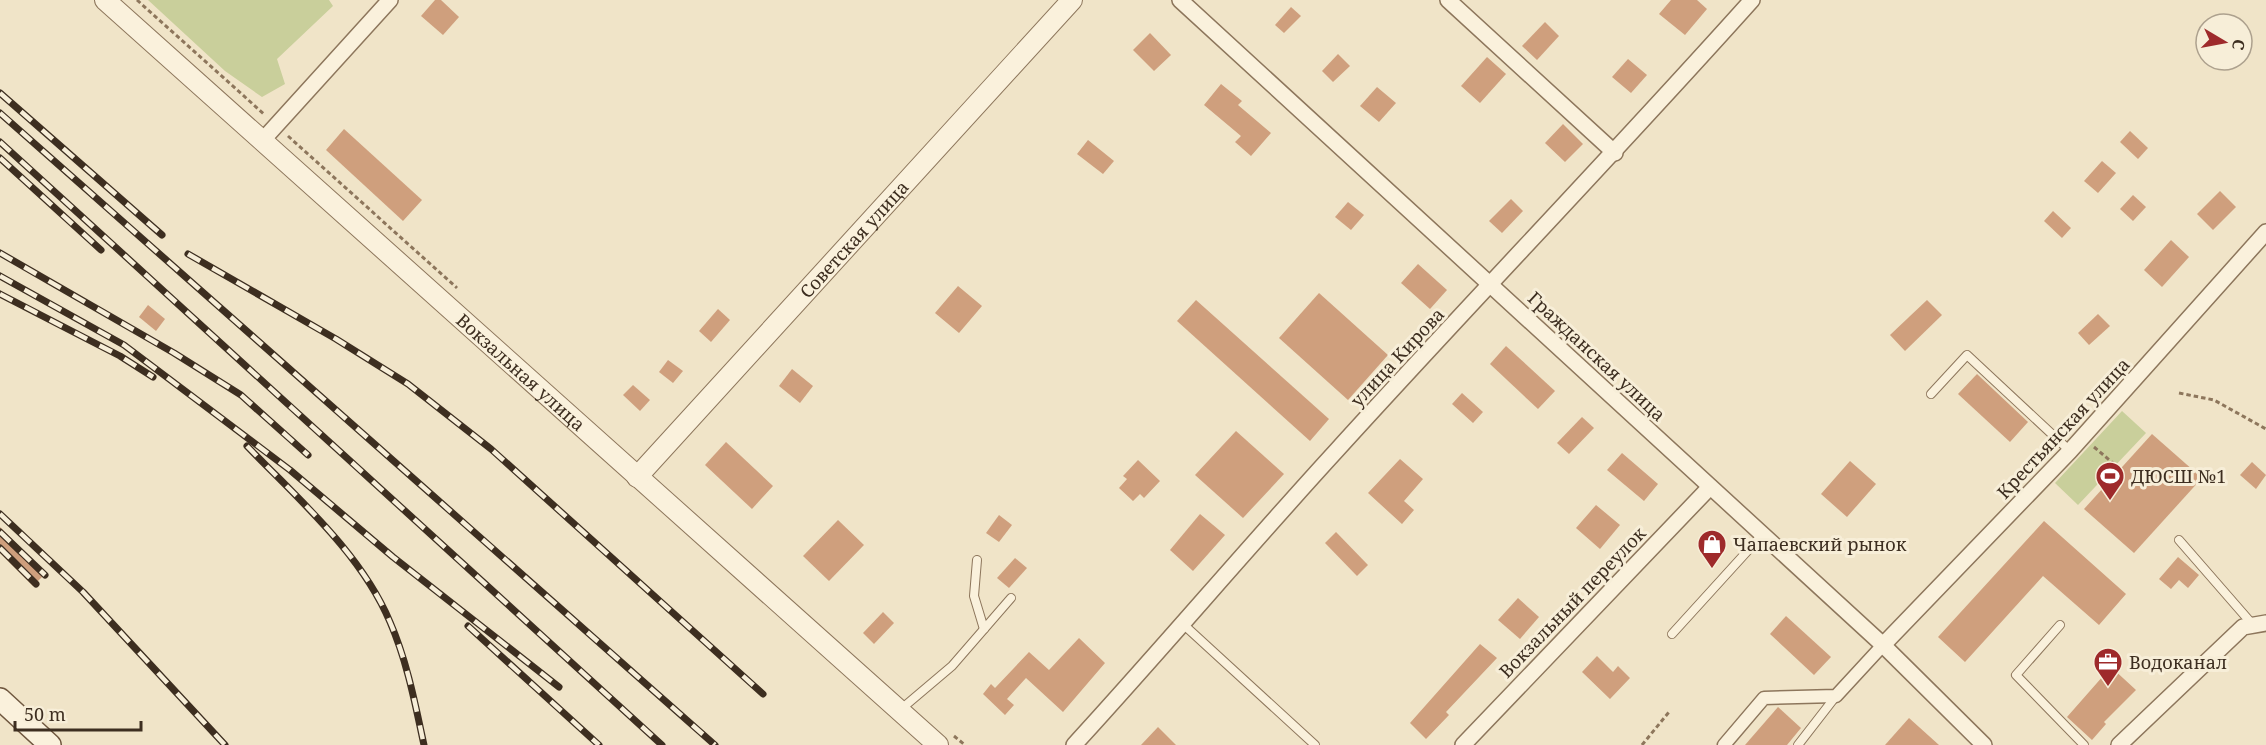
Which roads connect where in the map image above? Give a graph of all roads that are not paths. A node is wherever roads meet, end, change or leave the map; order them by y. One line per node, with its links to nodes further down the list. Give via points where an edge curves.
1 (105, 0): 7 (street, Вокзальная улица)
2 (390, 0): 7 (street)
3 (1072, 0): 13 (street, Советская улица)
4 (1180, 0): 10 (street, Гражданская улица)
5 (1448, 0): 8 (street)
6 (1752, 0): 8 (street, улица Кирова)
7 (262, 141): 13 (street, Вокзальная улица)
8 (1616, 153): 10 (street, улица Кирова)
9 (2266, 232): 12 (street, Крестьянская улица)
10 (1491, 285): 14 (street, Гражданская улица); 21 (street, улица Кирова, via 1335,452)
11 (1931, 394): 12 (lane, via 1967,355)
12 (2070, 451): 24 (street, Крестьянская улица)
13 (637, 477): 27 (street, Вокзальная улица)
14 (1710, 487): 15 (street, Гражданская улица); 32 (street, Вокзальный переулок)
15 (1762, 535): 23 (lane); 24 (street, Гражданская улица)
16 (2179, 540): 19 (lane)
17 (977, 560): 22 (lane, via 974,596)
18 (1011, 598): 22 (lane)
19 (2260, 624): 37 (street, via 2243,627)
20 (2060, 625): 36 (lane, via 2016,675)
21 (1184, 626): 30 (street, улица Кирова); 31 (lane)
22 (984, 629): 27 (lane, via 952,666)
23 (1672, 634)
24 (1883, 645): 25 (street); 35 (street, Гражданская улица)
25 (1836, 696): 33 (street, via 1764,698); 34 (lane)
26 (0, 699): 28 (main road)
27 (899, 711): 29 (street, Вокзальная улица)
28 (50, 745)
29 (938, 745)
30 (1074, 745)
31 (1315, 745)
32 (1462, 745)
33 (1724, 745)
34 (1798, 745)
35 (1984, 745)
36 (2084, 745)
37 (2119, 745)

